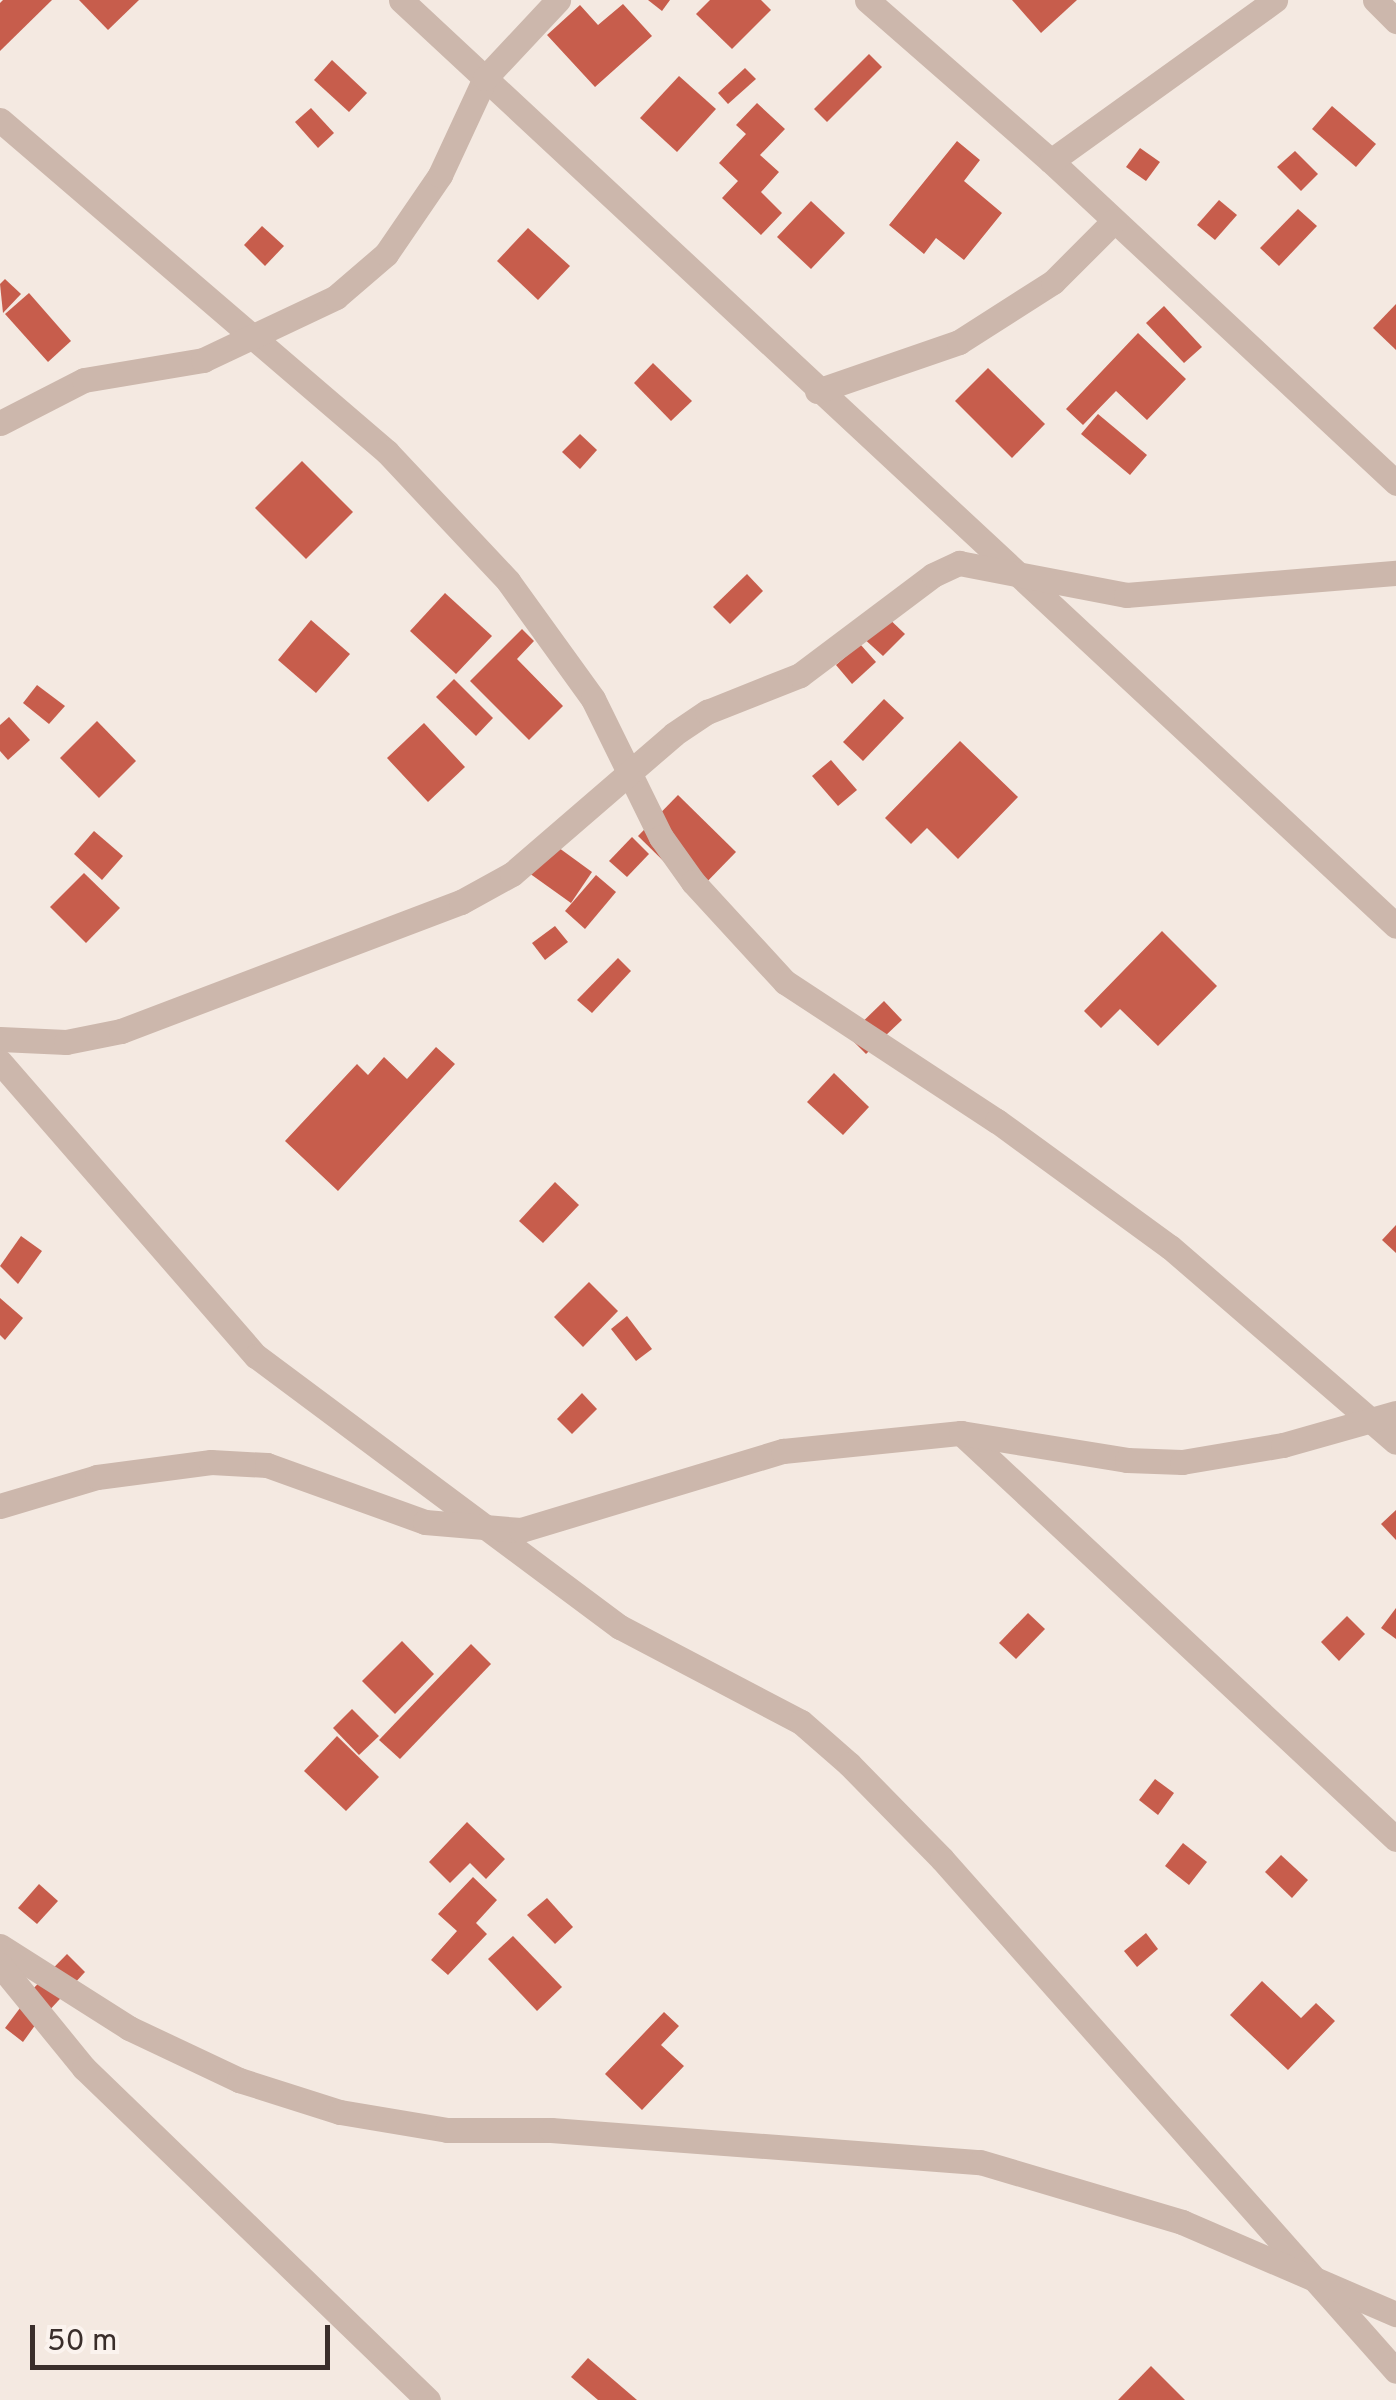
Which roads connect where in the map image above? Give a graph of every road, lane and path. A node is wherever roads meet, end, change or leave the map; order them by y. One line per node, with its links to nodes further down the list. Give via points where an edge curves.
1 (402, 0): 7 (street)
2 (558, 0): 7 (street)
3 (867, 0): 9 (street)
4 (1275, 0): 9 (street)
5 (1374, 0): 6 (street)
6 (1396, 21)
7 (485, 78): 11 (street, via 440,175 386,254 336,297); 12 (street)
8 (0, 120): 11 (street)
9 (1051, 161): 10 (street)
10 (1114, 221): 12 (street, via 1053,282 960,342); 14 (street)
11 (256, 340): 13 (street, via 204,360 84,380); 17 (street, via 387,452 508,581 593,699)
12 (818, 391): 15 (street)
13 (0, 423)
14 (1396, 483)
15 (1010, 571): 16 (street, via 1065,588 1126,595); 17 (street, via 975,561 933,574 847,646 800,675 707,712); 18 (street)
16 (1396, 573)
17 (629, 772): 19 (street, via 512,874 461,902 121,1031 66,1042); 22 (street, via 693,882 785,982 997,1121 1170,1247)
18 (1396, 926)
19 (0, 1040)
20 (0, 1062): 26 (street, via 256,1356)
21 (1396, 1414): 22 (street)
22 (1367, 1424): 23 (street, via 1182,1462 1127,1460); 24 (street)
23 (961, 1433): 26 (street, via 783,1451 650,1488 576,1518); 27 (street)
24 (1396, 1442)
25 (0, 1506): 26 (street, via 97,1477 211,1462 267,1465 425,1522)
26 (494, 1529): 30 (street, via 620,1627 801,1722 849,1764)
27 (1396, 1839)
28 (0, 1946): 30 (street, via 128,2028 239,2080 340,2112 447,2130 551,2130 980,2162 1092,2192)
29 (0, 1964): 33 (street, via 84,2068)
30 (1312, 2273): 31 (street); 32 (street)
31 (1396, 2314)
32 (1396, 2371)
33 (428, 2400)

